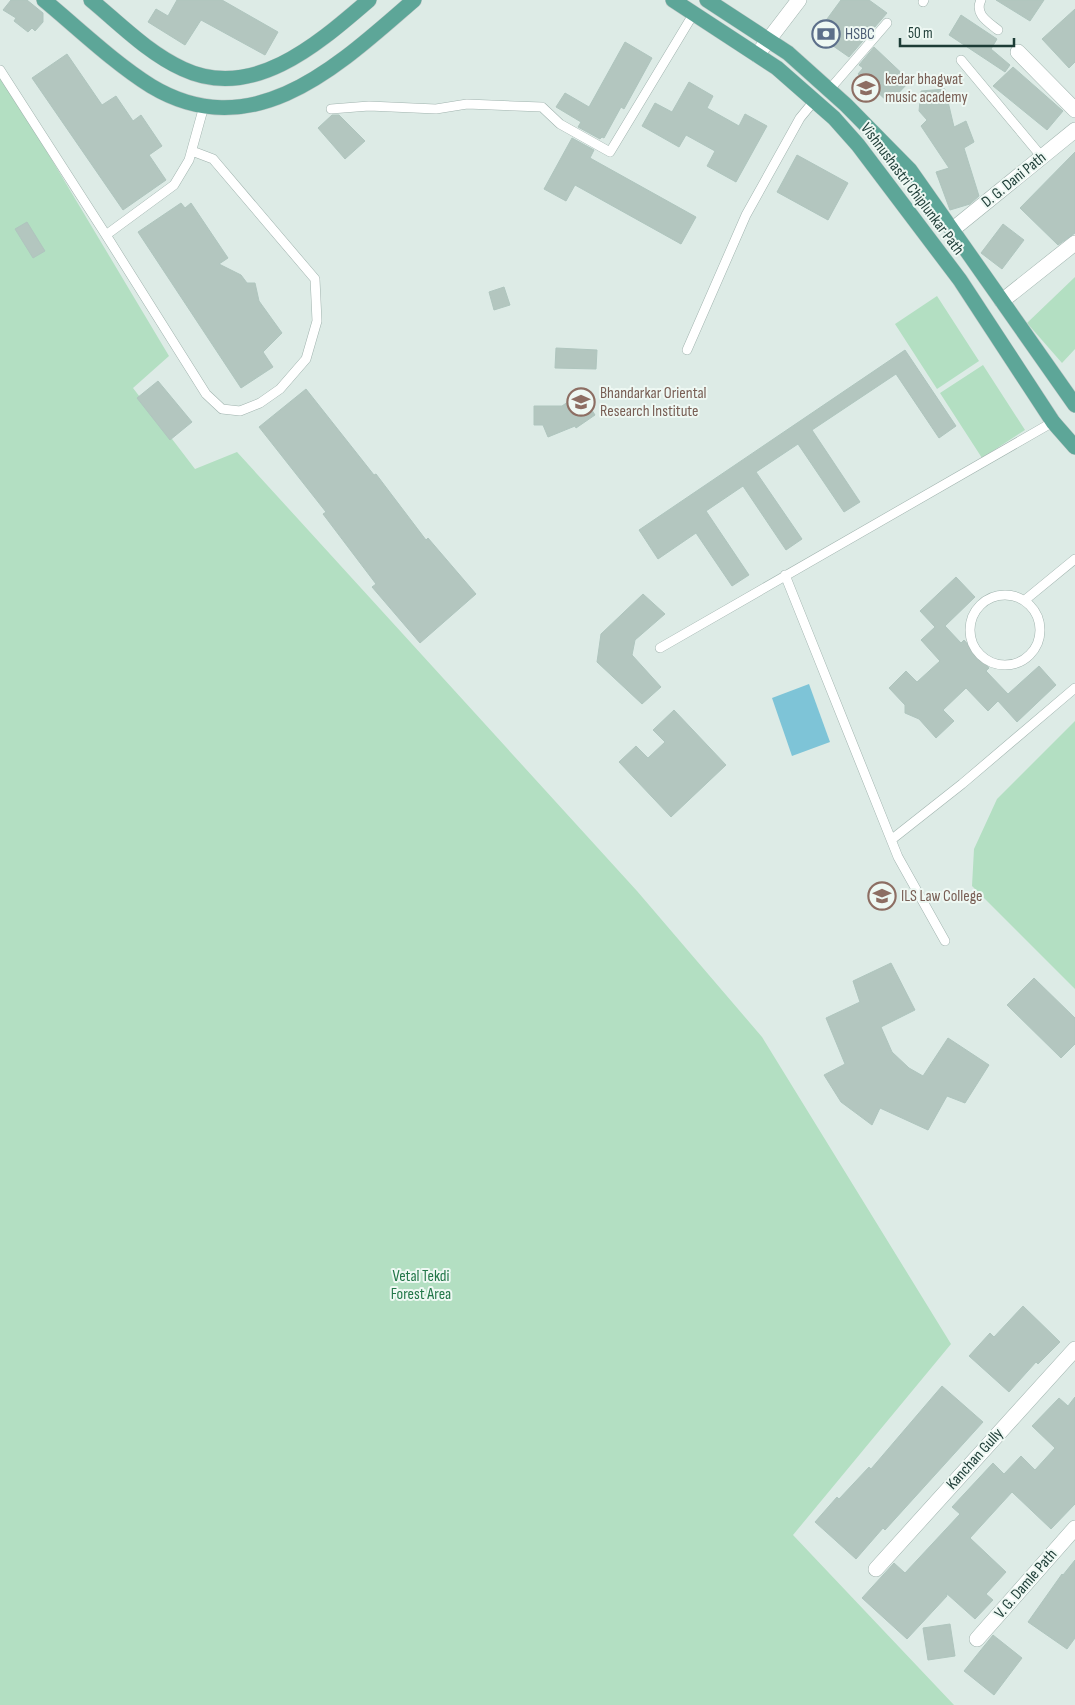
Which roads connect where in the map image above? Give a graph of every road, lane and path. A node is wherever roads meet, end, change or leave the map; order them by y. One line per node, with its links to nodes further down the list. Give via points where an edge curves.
1 (44, 0): 19 (main road, via 151,86 172,97)
2 (91, 0): 3 (main road, via 167,60 202,76 223,78 268,70 291,60 329,34)
3 (369, 0)
4 (414, 0): 19 (main road, via 348,57 305,86 278,98 244,106)
5 (673, 0): 9 (main road, Vishnushastri Chiplunkar Path)
6 (707, 0): 12 (main road, Vishnushastri Chiplunkar Path)
7 (798, 0): 12 (street)
8 (981, 0): 11 (lane, via 979,12)
9 (694, 13): 14 (main road, Vishnushastri Chiplunkar Path); 20 (lane, via 610,152 560,124 542,107 467,104 436,109 369,106)
10 (887, 23): 17 (lane)
11 (998, 30)
12 (767, 39): 14 (street); 17 (main road, Vishnushastri Chiplunkar Path, via 788,53)
13 (1018, 52): 21 (street)
14 (757, 55): 18 (main road, Vishnushastri Chiplunkar Path)
15 (961, 60): 24 (lane)
16 (0, 70): 26 (lane)
17 (829, 90): 25 (main road, Vishnushastri Chiplunkar Path, via 910,170)
18 (814, 100): 29 (lane, via 800,118 746,215); 31 (main road, Vishnushastri Chiplunkar Path, via 858,145 960,280)
19 (204, 106): 23 (lane)
20 (331, 109)
21 (1075, 110)
22 (1075, 130): 24 (street, D. G. Dani Path)
23 (192, 151): 26 (lane, via 174,185); 26 (lane, via 213,159 315,279 317,320 306,359 280,389 260,403 240,411 222,409 206,394)
24 (1042, 157): 25 (street, D. G. Dani Path)
25 (952, 230): 28 (main road, Vishnushastri Chiplunkar Path)
26 (106, 236)
27 (1075, 243): 28 (street)
28 (1002, 301): 30 (main road, Vishnushastri Chiplunkar Path)
29 (687, 350)
30 (1075, 405)
31 (1053, 422): 32 (main road, Vishnushastri Chiplunkar Path); 34 (lane)
32 (1075, 447)
33 (1075, 559): 35 (lane)
34 (785, 575): 36 (lane); 38 (lane)
35 (1025, 600): 35 (lane, via 1039,620 1037,644 1030,654 1009,665 986,659 977,650 971,633 973,616 980,605 1002,595)
36 (660, 648)
37 (1075, 688): 38 (lane)
38 (891, 840): 39 (lane)
39 (945, 941)
40 (1075, 1349): 42 (street, Kanchan Gully)
41 (1075, 1528): 43 (street, V. G. Damle Path)
42 (876, 1568)
43 (977, 1640)

